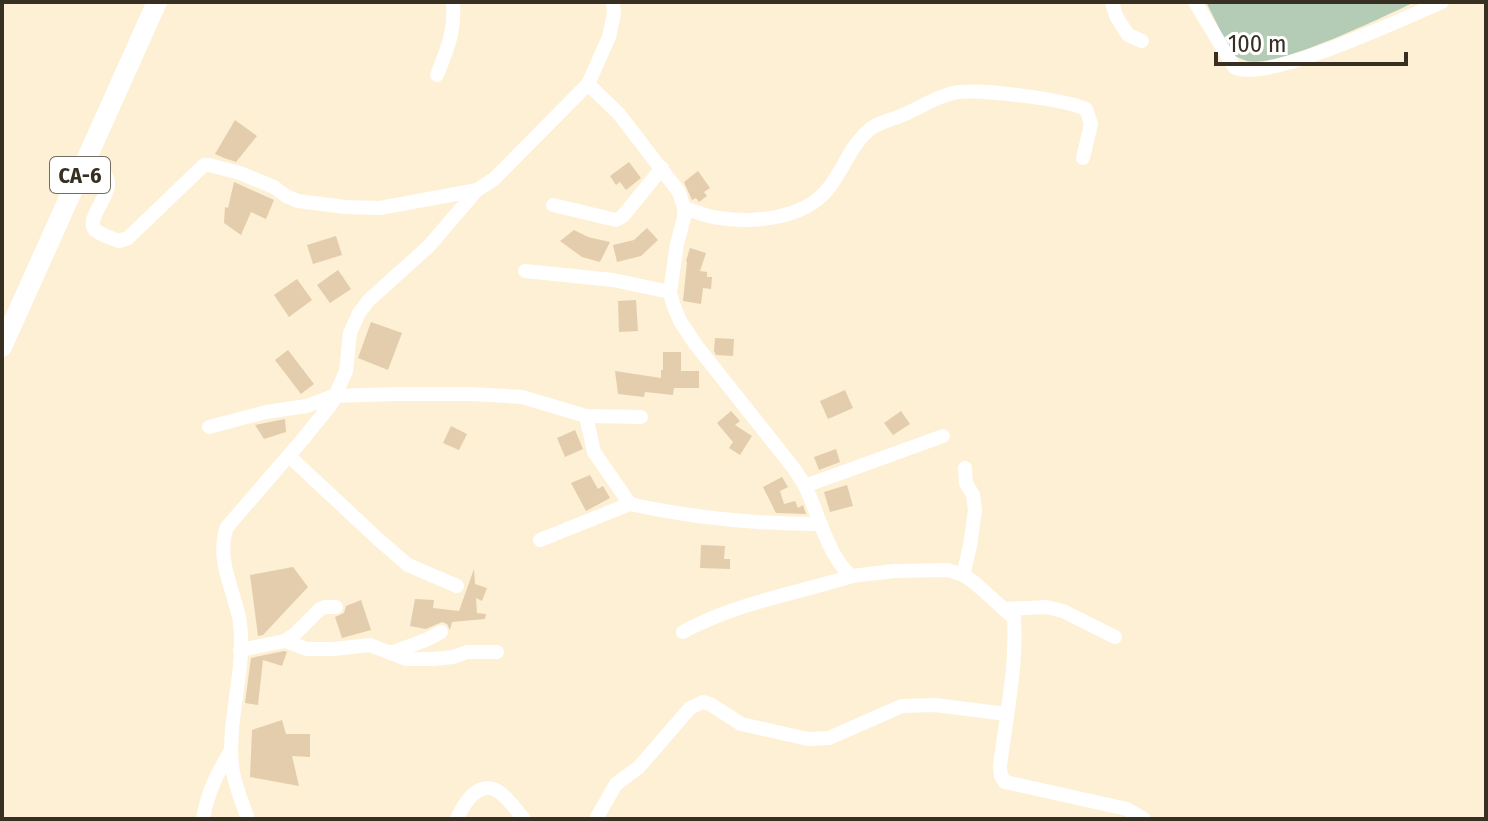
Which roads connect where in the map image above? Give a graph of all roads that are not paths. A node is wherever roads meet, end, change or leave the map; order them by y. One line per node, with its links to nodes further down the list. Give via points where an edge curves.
1 (157, 2): 10 (highway, CA-6)
2 (453, 2): 8 (street, via 451,40)
3 (613, 2): 9 (street, via 609,37)
4 (1112, 2): 7 (street, via 1128,35)
5 (1195, 2): 6 (street, via 1234,67 1246,71 1293,62)
6 (1442, 2)
7 (1142, 41)
8 (437, 75)
9 (588, 84): 12 (street); 13 (street)
10 (88, 156): 13 (street, via 108,186 92,224 119,241 204,165 240,173 298,201 345,207 380,208); 18 (highway, CA-6)
11 (1083, 158): 15 (street, via 1091,124 1086,109 1035,97 955,92 869,130 827,189 795,212 752,220 716,218)
12 (662, 168): 14 (street, via 616,220); 15 (street)
13 (477, 190): 19 (street, via 429,246 359,313 350,333 346,371)
14 (553, 205)
15 (684, 208): 17 (street)
16 (525, 271): 17 (street)
17 (670, 292): 26 (street, via 696,345)
18 (2, 347)
19 (333, 396): 20 (street, via 522,397); 22 (street); 24 (street)
20 (586, 416): 21 (street); 27 (street, via 594,452)
21 (641, 417)
22 (209, 427)
23 (943, 436): 26 (street)
24 (289, 456): 32 (street, via 408,565); 39 (street, via 222,539)
25 (965, 468): 30 (street, via 975,510)
26 (805, 486): 28 (street)
27 (630, 504): 28 (street, via 739,520); 29 (street)
28 (821, 524): 31 (street, via 838,562)
29 (540, 540)
30 (963, 575): 31 (street, via 936,569); 34 (street)
31 (852, 576): 36 (street, via 742,606)
32 (457, 586)
33 (336, 607): 38 (street, via 320,609)
34 (1005, 609): 37 (street, via 1063,611); 42 (street, via 1014,618 1015,630)
35 (441, 632): 41 (street)
36 (683, 632)
37 (1115, 637)
38 (285, 641): 39 (street); 41 (street, via 307,649 370,645)
39 (240, 650): 43 (street)
40 (497, 652): 41 (street, via 433,659)
41 (390, 653)
42 (1007, 714): 48 (street, via 902,706 829,738 808,739 741,724 703,702 690,708 639,767 616,784); 49 (street, via 1000,766 1005,782 1127,809)
43 (231, 749): 44 (street, via 205,802); 45 (street)
44 (203, 819)
45 (248, 819)
46 (457, 819): 47 (street, via 474,794 492,789)
47 (524, 819)
48 (596, 819)
49 (1144, 819)

